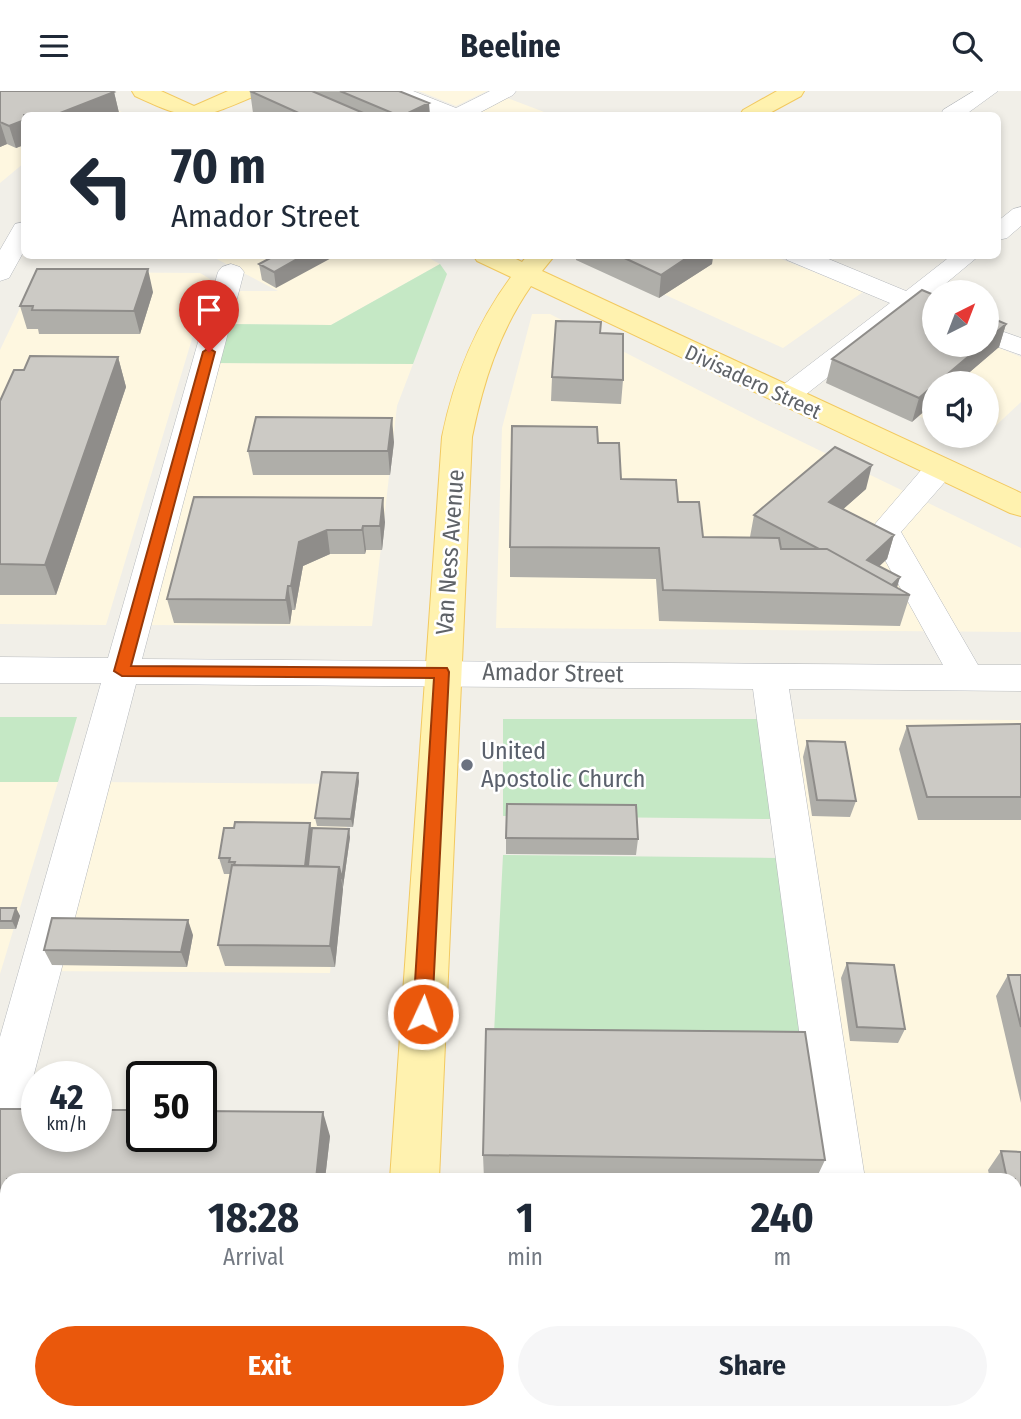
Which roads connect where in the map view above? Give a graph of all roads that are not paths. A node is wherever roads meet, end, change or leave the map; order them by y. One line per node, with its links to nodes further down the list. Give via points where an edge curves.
1 (143, 91): 7 (main road)
2 (247, 91): 8 (main road)
3 (394, 91): 9 (street)
4 (506, 91): 10 (street)
5 (793, 91): 11 (main road)
6 (988, 91): 12 (street)
7 (187, 112)
8 (200, 112)
9 (446, 112)
10 (466, 112)
11 (756, 112)
12 (956, 112)
13 (1021, 214): 14 (street)
14 (1001, 231)
15 (21, 234): 20 (street)
16 (505, 259): 19 (main road, Divisadero Street)
17 (806, 259): 22 (street)
18 (963, 259): 22 (street)
19 (533, 265): 26 (main road, Divisadero Street); 31 (main road, Van Ness Avenue, via 488,335 465,392 457,437)
20 (0, 271)
21 (231, 272): 30 (street)
22 (908, 301): 23 (street); 26 (street)
23 (922, 307)
24 (999, 339): 25 (street)
25 (1021, 347)
26 (785, 397): 27 (main road, Divisadero Street)
27 (940, 468): 28 (main road, Divisadero Street); 33 (street, via 885,531)
28 (1021, 506)
29 (0, 670): 30 (street, Amador Street)
30 (122, 671): 31 (street, Amador Street); 35 (street)
31 (442, 672): 32 (street, Amador Street); 36 (main road, Van Ness Avenue)
32 (769, 675): 33 (street, Amador Street); 37 (street)
33 (967, 677): 34 (street, Amador Street)
34 (1021, 678)
35 (0, 1116)
36 (414, 1173)
37 (841, 1173)

